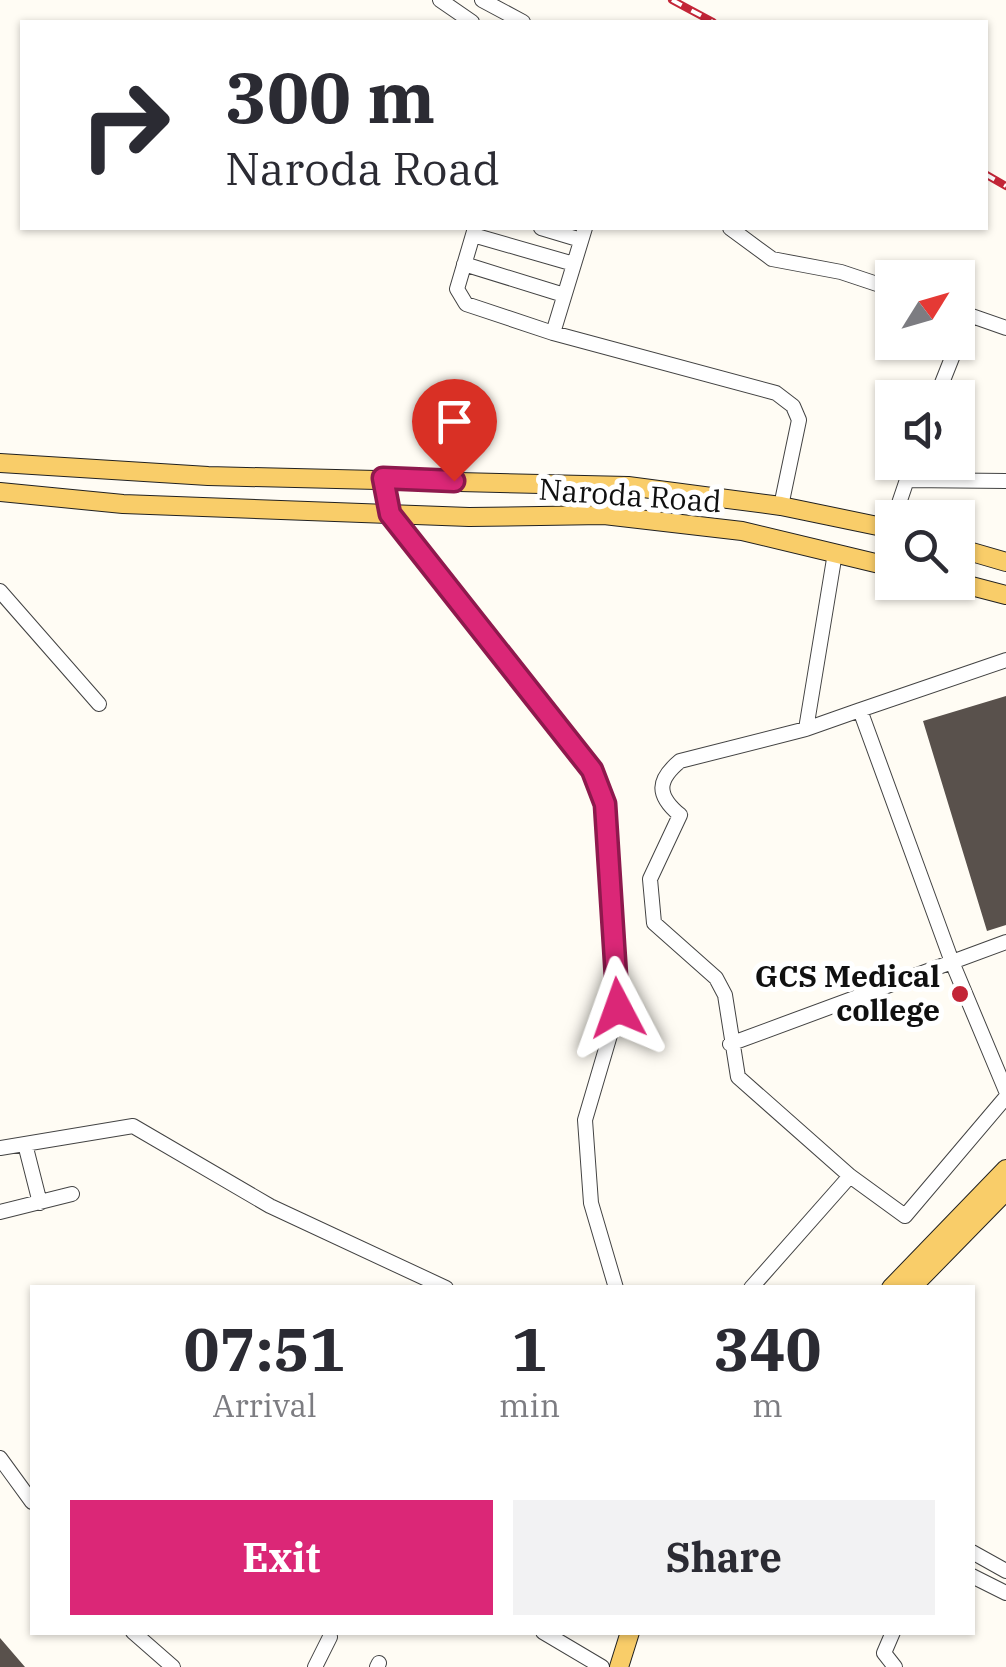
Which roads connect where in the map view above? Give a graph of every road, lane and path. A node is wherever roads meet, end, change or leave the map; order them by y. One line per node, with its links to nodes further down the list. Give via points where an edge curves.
1 (440, 0): 3 (street)
2 (482, 0): 4 (street)
3 (469, 20)
4 (518, 20)
5 (555, 230): 8 (street)
6 (733, 230): 11 (street, via 772,259)
7 (474, 231): 9 (street); 10 (street)
8 (583, 234): 10 (street)
9 (464, 264): 12 (street); 15 (street, via 457,289 466,304)
10 (574, 264): 12 (street)
11 (875, 283)
12 (564, 295): 15 (street)
13 (975, 318): 14 (street)
14 (1006, 328)
15 (553, 333): 23 (street, via 776,393 798,420)
16 (0, 463): 17 (main road, Naroda Road)
17 (383, 478): 23 (main road, Naroda Road, via 628,486); 24 (street)
18 (907, 480): 22 (street)
19 (975, 480): 20 (street)
20 (1006, 480)
21 (0, 492): 24 (main road, Naroda Road, via 122,504)
22 (900, 500)
23 (781, 506): 25 (main road, Naroda Road)
24 (390, 514): 26 (main road, Naroda Road, via 604,516 742,532); 50 (street, via 569,737 605,804 618,1008 585,1120 591,1203)
25 (875, 525)
26 (835, 553): 29 (main road, Naroda Road); 36 (street)
27 (975, 553): 28 (main road)
28 (1006, 562)
29 (875, 563)
30 (975, 587): 32 (main road)
31 (0, 591): 34 (street)
32 (1006, 595)
33 (1006, 660): 35 (street)
34 (99, 704)
35 (860, 710): 36 (street); 38 (street)
36 (806, 728): 39 (street, via 680,761 660,785 680,814 650,879 654,924 716,978 725,995)
37 (1006, 942): 38 (street)
38 (952, 962): 39 (street); 40 (street)
39 (730, 1044): 44 (street, via 738,1077)
40 (1006, 1094): 44 (street, via 904,1216)
41 (0, 1132): 42 (street)
42 (11, 1146): 47 (street); 49 (street, via 133,1126 270,1206)
43 (1006, 1169): 52 (main road)
44 (850, 1176): 51 (street)
45 (1006, 1191): 53 (main road)
46 (72, 1194): 47 (street)
47 (40, 1204): 48 (street)
48 (0, 1212)
49 (440, 1285)
50 (615, 1285)
51 (754, 1285)
52 (894, 1285)
53 (913, 1285)
54 (0, 1458): 55 (street)
55 (30, 1499)
56 (975, 1553): 57 (street)
57 (1004, 1567): 59 (street)
58 (975, 1578): 59 (street)
59 (991, 1586): 60 (street)
60 (1006, 1593)
61 (137, 1635): 66 (street)
62 (548, 1635): 68 (street)
63 (629, 1635): 69 (main road)
64 (892, 1635): 70 (street, via 884,1653)
65 (330, 1637): 67 (street)
66 (174, 1667)
67 (315, 1667)
68 (602, 1667)
69 (618, 1667)
70 (895, 1667)

